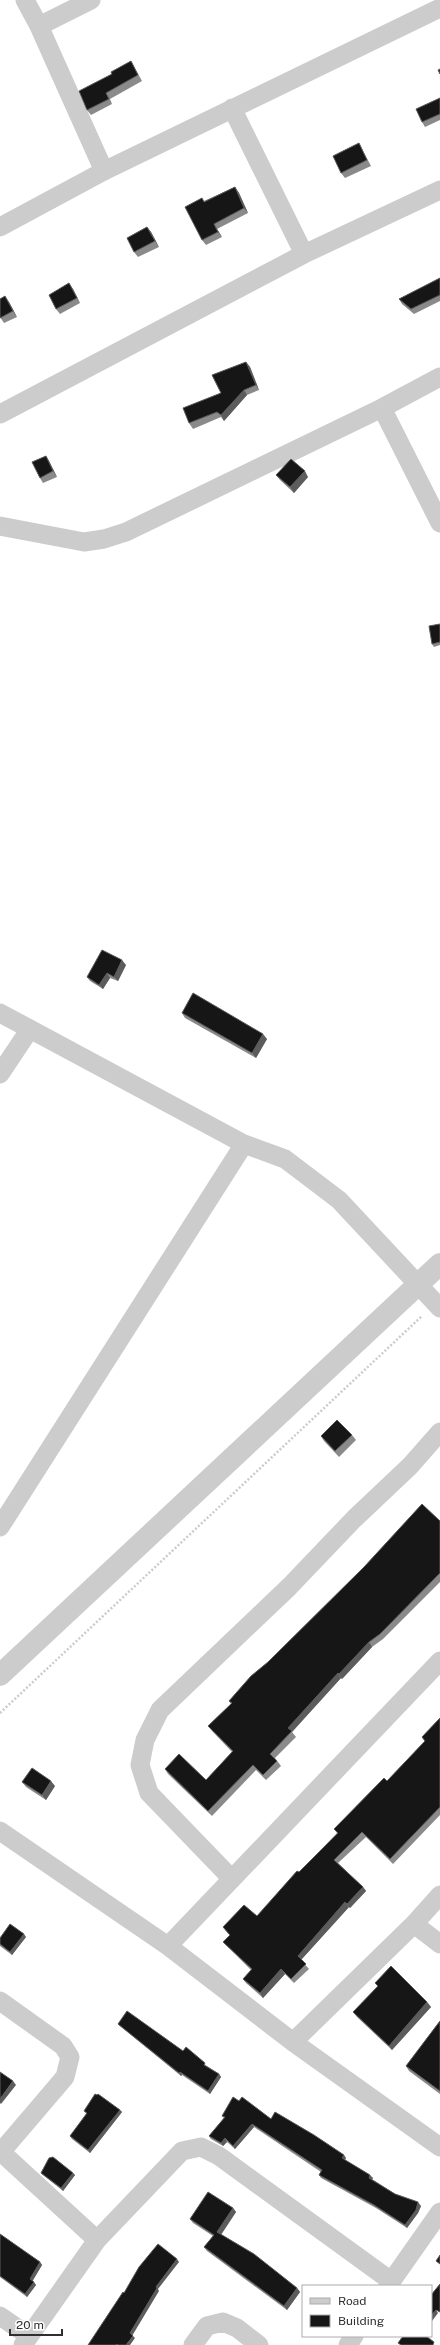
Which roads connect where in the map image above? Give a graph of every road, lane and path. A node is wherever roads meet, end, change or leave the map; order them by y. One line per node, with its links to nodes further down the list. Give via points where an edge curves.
1 (25, 0): 4 (street)
2 (91, 0): 4 (street)
3 (440, 8): 5 (street)
4 (39, 26): 6 (street)
5 (232, 108): 6 (street); 9 (street)
6 (104, 171): 8 (street)
7 (440, 190): 9 (street)
8 (0, 227)
9 (304, 254): 12 (street)
10 (440, 377): 11 (street)
11 (382, 408): 13 (street); 14 (street, via 126,532 104,539 84,542)
12 (0, 414)
13 (440, 523)
14 (0, 526)
15 (0, 1013): 16 (street)
16 (30, 1029): 17 (street); 18 (street)
17 (0, 1074)
18 (244, 1144): 20 (street, via 284,1159 339,1200); 23 (street)
19 (440, 1264): 20 (street)
20 (420, 1284): 21 (street); 25 (street)
21 (438, 1305): 26 (path)
22 (440, 1432): 28 (street, via 410,1466 354,1519 289,1587 160,1710 145,1740 140,1765 149,1793)
23 (0, 1527)
24 (440, 1661): 28 (street)
25 (0, 1675)
26 (0, 1713)
27 (0, 1831): 32 (street)
28 (232, 1879): 32 (street)
29 (440, 1895): 30 (street)
30 (414, 1924): 31 (street); 34 (street)
31 (440, 1944)
32 (168, 1946): 34 (street)
33 (0, 2001): 36 (street, via 64,2046 70,2057 65,2077)
34 (294, 2042): 35 (street)
35 (440, 2147)
36 (0, 2151): 38 (street)
37 (440, 2212): 39 (street)
38 (97, 2240): 39 (street, via 182,2151 201,2147 219,2156); 41 (street)
39 (390, 2284)
40 (0, 2316): 41 (street)
41 (26, 2341)
42 (193, 2345): 43 (street, via 207,2326 223,2322 237,2328)
43 (259, 2345)

